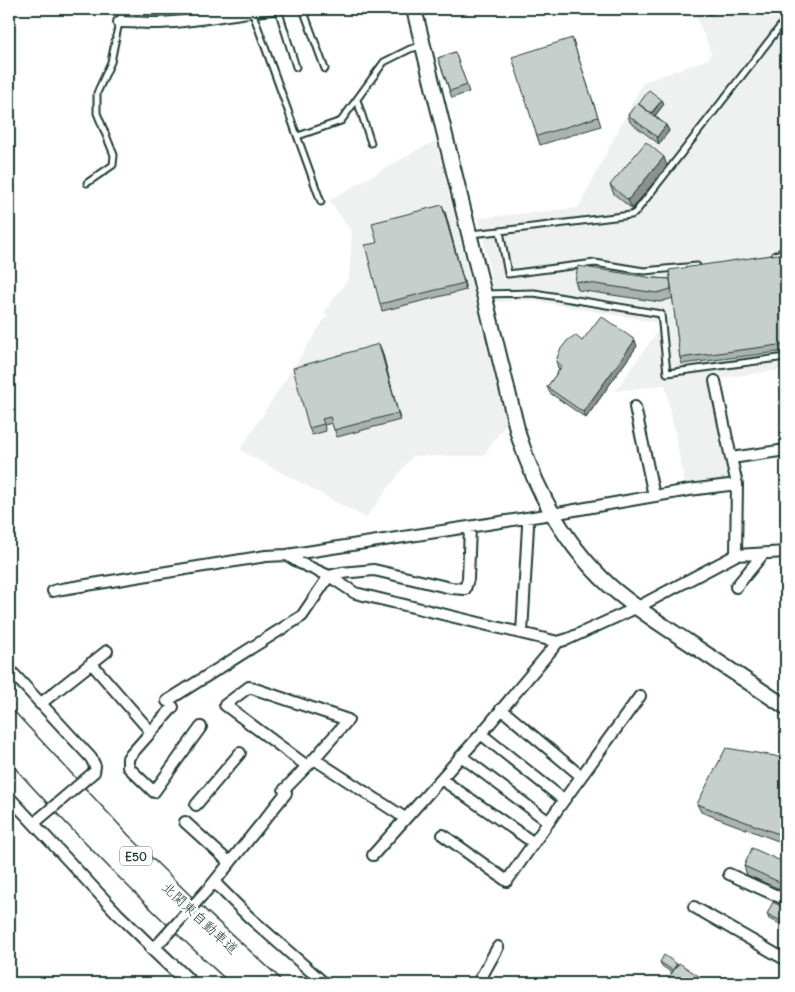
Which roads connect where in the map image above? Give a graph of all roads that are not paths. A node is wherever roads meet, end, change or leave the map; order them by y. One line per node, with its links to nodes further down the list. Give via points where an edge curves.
1 (124, 9): 8 (lane)
2 (273, 9): 6 (street)
3 (278, 9): 10 (lane)
4 (303, 9): 11 (lane)
5 (414, 9): 9 (street)
6 (252, 11): 8 (street, via 158,23); 13 (lane)
7 (786, 19): 17 (lane, via 635,213)
8 (119, 22): 15 (lane, via 111,62 97,93 97,113 114,155 113,165)
9 (423, 45): 12 (lane, via 384,62); 18 (street)
10 (296, 67)
11 (325, 69)
12 (357, 100): 13 (lane, via 342,122); 14 (lane)
13 (298, 136): 16 (lane)
14 (371, 143)
15 (87, 183)
16 (321, 202)
17 (500, 231): 18 (lane); 21 (lane, via 508,274 595,262 644,271)
18 (469, 234): 22 (street)
19 (786, 248): 20 (lane)
20 (771, 256)
21 (701, 265)
22 (484, 294): 23 (lane, via 534,293 661,314 667,373); 30 (street, via 519,437)
23 (786, 358)
24 (715, 381): 27 (street)
25 (635, 407): 29 (street)
26 (786, 450): 27 (street)
27 (730, 458): 28 (street)
28 (737, 484): 29 (street); 36 (street)
29 (654, 496): 30 (street)
30 (552, 514): 31 (street); 40 (street, via 594,570)
31 (526, 518): 32 (street); 41 (street)
32 (470, 527): 35 (street); 37 (street, via 465,589 374,570)
33 (786, 552): 34 (street)
34 (763, 554): 36 (street); 38 (street)
35 (287, 555): 37 (street); 39 (street)
36 (736, 555): 40 (street)
37 (329, 576): 41 (street, via 355,593); 52 (street, via 302,616 170,704)
38 (736, 587)
39 (53, 591)
40 (636, 608): 42 (street); 48 (street)
41 (522, 633): 42 (street)
42 (558, 642): 49 (street)
43 (107, 650): 44 (street)
44 (91, 663): 47 (street); 52 (street)
45 (9, 669): 47 (street)
46 (640, 696): 58 (street)
47 (40, 704): 64 (street, bridge, via 95,766 94,772)
48 (786, 707)
49 (501, 709): 53 (street); 58 (street)
50 (9, 721): 80 (highway, 北関東自動車道 / E50, via 120,842)
51 (201, 727): 52 (street, via 154,792 128,767 128,758)
52 (151, 732)
53 (481, 734): 56 (street); 61 (street)
54 (9, 746): 79 (highway, 北関東自動車道 / E50, via 109,853 190,934)
55 (240, 753): 62 (street)
56 (461, 756): 59 (street); 66 (street)
57 (310, 763): 57 (street, via 225,704 249,687 348,720); 63 (street); 70 (street)
58 (581, 776): 61 (street)
59 (441, 779): 63 (street); 68 (street)
60 (9, 797): 64 (street)
61 (564, 800): 66 (street)
62 (196, 805)
63 (405, 818): 69 (street)
64 (36, 821): 75 (street, via 117,913)
65 (185, 822): 70 (street)
66 (549, 822): 68 (street)
67 (443, 835): 68 (street, via 507,881)
68 (534, 843)
69 (373, 856)
70 (230, 863): 72 (street)
71 (729, 874): 73 (street)
72 (212, 886): 75 (street, bridge); 81 (street)
73 (786, 900)
74 (694, 907): 77 (street)
75 (156, 945): 78 (street)
76 (498, 947): 82 (street)
77 (786, 960)
78 (190, 983)
79 (245, 983)
80 (270, 983)
81 (324, 983)
82 (478, 983)

